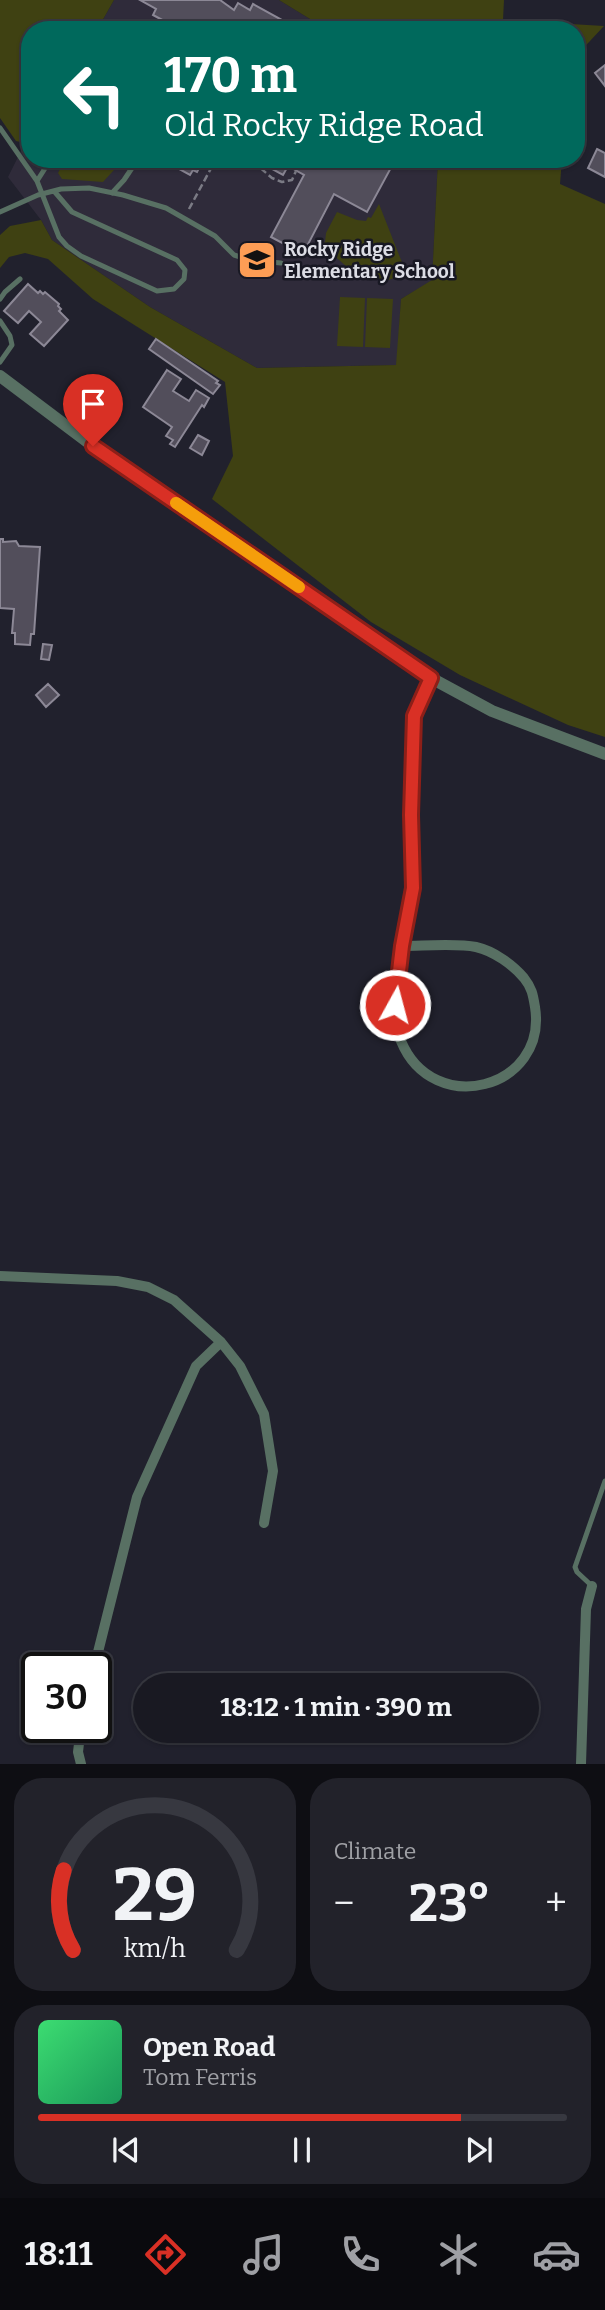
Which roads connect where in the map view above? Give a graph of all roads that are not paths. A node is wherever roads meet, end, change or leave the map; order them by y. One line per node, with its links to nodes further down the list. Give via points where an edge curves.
1 (0, 128): 2 (lane)
2 (21, 158)
3 (28, 168): 6 (lane)
4 (45, 168): 6 (lane)
5 (132, 168): 8 (lane)
6 (37, 181): 9 (lane)
7 (54, 191): 8 (lane, via 89,188); 9 (lane); 9 (lane, via 72,212 177,260 185,270 184,279 174,289 157,291 81,256 59,237)
8 (112, 193): 11 (lane, via 166,208 215,236 234,255)
9 (44, 194): 10 (lane)
10 (0, 212)
11 (281, 263)
12 (20, 279): 13 (lane)
13 (0, 299)
14 (0, 321): 15 (lane, via 12,345)
15 (0, 362)
16 (0, 376): 17 (street, via 103,453)
17 (431, 678): 18 (street, via 492,711); 19 (street, via 414,716 413,888)
18 (605, 754)
19 (402, 946): 19 (street, via 477,947 513,965 531,987 537,1021 531,1048 507,1076 478,1087 448,1086 420,1071 400,1040 395,1005)
20 (0, 1276): 21 (street, via 117,1281 148,1287 174,1300)
21 (221, 1342): 23 (street, via 240,1366 264,1414 273,1471); 25 (street, via 196,1366 137,1497)
22 (605, 1481): 24 (lane, via 575,1567)
23 (264, 1523)
24 (592, 1586): 28 (street, via 586,1609)
25 (98, 1652)
26 (79, 1743): 27 (street)
27 (82, 1764)
28 (581, 1764)

